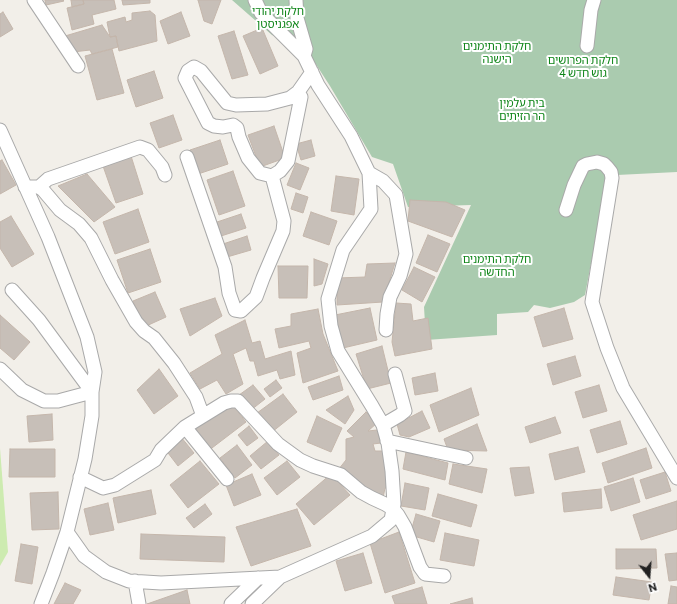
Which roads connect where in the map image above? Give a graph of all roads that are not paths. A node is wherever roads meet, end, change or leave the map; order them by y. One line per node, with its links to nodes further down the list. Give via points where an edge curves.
1 (34, 0): 7 (street)
2 (256, 0): 6 (street, via 261,13)
3 (296, 0): 6 (street, via 297,18 306,49)
4 (594, 0): 5 (street)
5 (587, 46)
6 (304, 56): 8 (street)
7 (78, 66)
8 (312, 72): 9 (street); 12 (street, via 351,136)
9 (298, 92): 14 (street, via 301,97 288,161); 14 (street, via 290,98 267,104 236,105 227,103 194,67 188,71 185,78 208,123 223,127 233,125 237,128 248,158 260,173)
10 (0, 130): 15 (street)
11 (187, 157): 14 (street, via 225,267 229,294 235,310 241,311 256,297 283,231 284,221)
12 (369, 173): 19 (street, via 383,181 396,195 406,254 400,276 390,297); 24 (street, via 371,210 343,250 328,299 331,326 338,351)
13 (165, 175): 16 (street, via 162,167 148,150 140,147 48,179)
14 (272, 176)
15 (26, 187): 16 (street); 22 (street, via 87,337 95,372)
16 (39, 188): 23 (street, via 91,238 136,322 154,338 174,364 196,397)
17 (566, 210): 29 (street, via 583,166 597,162 604,164 612,178 592,302 623,388)
18 (12, 290): 22 (street, via 39,320)
19 (386, 330)
20 (0, 369): 22 (street, via 22,390 44,401 58,401)
21 (395, 374): 24 (street, via 405,411)
22 (92, 392): 28 (street, via 92,416)
23 (203, 416): 25 (street); 31 (street, via 224,403 238,401 278,444 300,460 341,475 361,492)
24 (383, 425): 26 (street)
25 (184, 427): 28 (street, via 161,450 155,460 114,486 103,488); 30 (street)
26 (387, 441): 27 (street); 31 (street, via 392,470)
27 (466, 458)
28 (80, 477): 32 (street)
29 (677, 478)
30 (227, 479)
31 (393, 509): 33 (street, via 405,527 425,574); 34 (street, via 391,520 372,536)
32 (67, 532): 36 (street, via 84,556 106,572); 37 (street)
33 (444, 576)
34 (280, 577): 35 (street); 40 (street)
35 (258, 578): 36 (street, via 160,583); 39 (street)
36 (135, 581): 38 (street)
37 (41, 604)
38 (139, 604)
39 (231, 604)
40 (252, 604)

